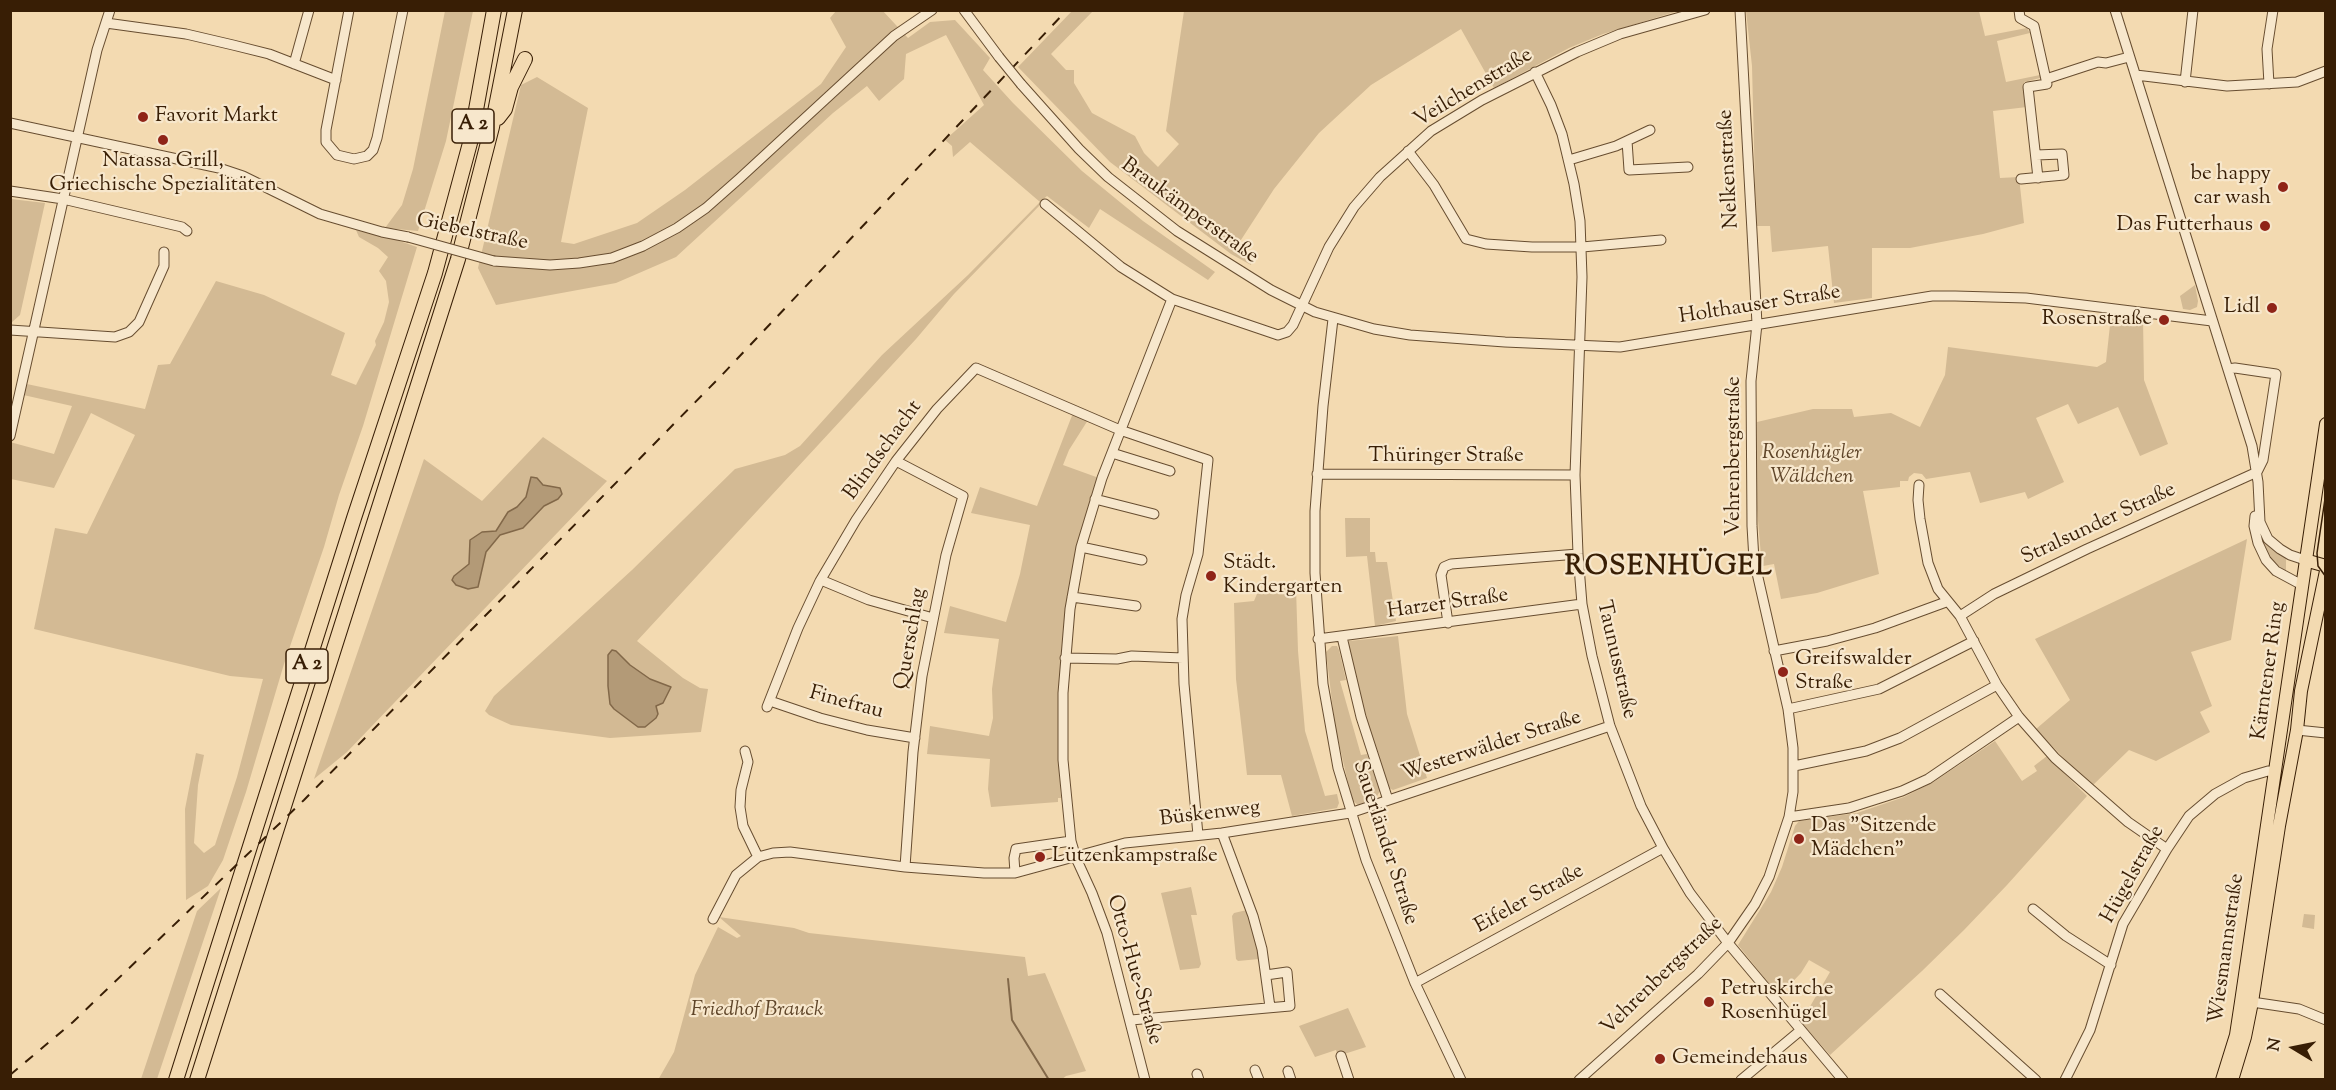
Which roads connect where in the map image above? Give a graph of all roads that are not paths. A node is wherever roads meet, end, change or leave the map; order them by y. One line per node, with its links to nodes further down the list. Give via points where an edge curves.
1 (110, 10): 15 (street)
2 (309, 10): 18 (street)
3 (349, 10): 23 (street)
4 (403, 10): 23 (street, via 373,150 367,156 354,159 338,155 326,142)
5 (494, 10): 127 (highway, A 2, via 470,143 435,273)
6 (515, 10): 27 (highway, A 2)
7 (932, 10): 29 (street, Giebelstraße, bridge, via 894,36 706,208 643,246 612,258 579,263 494,261 313,212 219,168)
8 (964, 10): 45 (street, Braukämperstraße, bridge, via 1021,84 1079,149 1143,205 1256,283)
9 (1705, 10): 20 (street, Veilchenstraße, via 1620,34)
10 (1740, 10): 49 (street, Nelkenstraße)
11 (2019, 10): 22 (street, via 2020,18 2034,26)
12 (2115, 10): 16 (street)
13 (2193, 10): 24 (street)
14 (2273, 10): 25 (street)
15 (106, 22): 18 (street, via 224,43); 29 (street)
16 (2129, 57): 21 (street); 22 (street, via 2098,62)
17 (525, 59): 27 (highway, via 505,109)
18 (294, 64): 23 (street)
19 (2325, 71): 25 (street, via 2297,82)
20 (1535, 72): 31 (street, Veilchenstraße, via 1431,131); 33 (street, Taunusstraße, via 1551,105)
21 (2136, 75): 24 (street); 48 (street)
22 (2046, 79): 32 (street, via 2047,84 2028,87)
23 (336, 80)
24 (2185, 82): 25 (street)
25 (2268, 84)
26 (10, 123): 29 (street, Giebelstraße)
27 (492, 127): 128 (highway, A 2, via 442,312)
28 (1650, 129): 30 (street)
29 (77, 138): 38 (street)
30 (1627, 141): 33 (street); 34 (street, via 1629,170)
31 (1408, 151): 42 (street, via 1466,239 1486,244); 45 (street, Veilchenstraße, via 1354,207 1329,248)
32 (2036, 155): 35 (street); 35 (street, via 2062,154 2064,176)
33 (1569, 160): 42 (street, Taunusstraße)
34 (1688, 167)
35 (2037, 178): 36 (street)
36 (2021, 179)
37 (10, 191): 38 (street)
38 (63, 199): 40 (street); 51 (street)
39 (1045, 204): 44 (street, Veilchenstraße, via 1121,267)
40 (188, 231)
41 (1661, 240): 42 (street)
42 (1582, 247): 52 (street, Taunusstraße)
43 (164, 252): 51 (street, via 164,266 138,322 129,332 115,337)
44 (1172, 299): 45 (street, Veilchenstraße, via 1278,335 1287,332); 55 (street, Otto-Hue-Straße)
45 (1303, 306): 46 (street, Braukämperstraße)
46 (1315, 312): 47 (street, Holthauser Straße)
47 (1333, 319): 52 (street, Holthauser Straße, via 1410,335); 61 (street, Sauerländer Straße)
48 (2212, 321): 49 (street, Holthauser Straße, via 2026,298 1932,296); 53 (street)
49 (1757, 324): 52 (street, Holthauser Straße, via 1620,347); 86 (street, Vehrenbergstraße, via 1751,390 1752,526 1754,560)
50 (10, 330): 51 (street)
51 (32, 332): 56 (street)
52 (1579, 347): 62 (street, Taunusstraße)
53 (2228, 369): 60 (street); 60 (street, via 2276,374 2263,460)
54 (2325, 424): 70 (main road, Kärntener Ring)
55 (1120, 430): 57 (street, Otto-Hue-Straße); 58 (street, Blindschacht, via 976,368); 88 (street, via 1208,460 1198,554 1182,620)
56 (10, 436)
57 (1112, 453): 59 (street); 64 (street, Otto-Hue-Straße)
58 (896, 461): 73 (street, Blindschacht); 81 (street, Querschlag, via 963,496)
59 (1170, 471)
60 (2257, 472): 65 (street); 80 (street, Stralsunder Straße, via 1994,594)
61 (1317, 474): 62 (street, Thüringer Straße); 84 (street, Sauerländer Straße)
62 (1575, 475): 68 (street, Taunusstraße)
63 (1919, 485): 77 (street, via 1928,563)
64 (1095, 499): 66 (street); 67 (street, Otto-Hue-Straße)
65 (2258, 508): 70 (street, via 2268,539 2290,555); 74 (street, via 2254,526 2263,555 2276,571)
66 (1154, 514)
67 (1081, 548): 69 (street); 76 (street, Otto-Hue-Straße)
68 (1578, 554): 78 (street, Taunusstraße); 82 (street, via 1444,567 1441,575)
69 (1142, 560)
70 (2305, 560): 71 (main road); 74 (main road, Kärntener Ring)
71 (2325, 566)
72 (2325, 571): 75 (main road, Kärntener Ring)
73 (821, 580): 81 (street, via 869,600); 90 (street, Blindschacht)
74 (2302, 585): 75 (main road, Kärntener Ring); 100 (main road, Kärntener Ring)
75 (2323, 592): 94 (main road, Kärntener Ring, via 2301,691)
76 (1072, 597): 79 (street); 87 (street, Otto-Hue-Straße)
77 (1946, 602): 80 (street); 86 (street, via 1875,628)
78 (1582, 604): 82 (street, Harzer Straße); 93 (street, Taunusstraße)
79 (1136, 606)
80 (1960, 616): 85 (street)
81 (933, 618): 96 (street, Querschlag)
82 (1448, 623): 83 (street, Harzer Straße)
83 (1342, 638): 84 (street, Harzer Straße); 101 (street, Sauerländer Straße, via 1361,717)
84 (1318, 639): 102 (street, Sauerländer Straße, via 1338,768)
85 (1974, 641): 89 (street); 91 (street, via 1880,689)
86 (1774, 651): 91 (street, Vehrenbergstraße)
87 (1065, 658): 88 (street); 107 (street, Otto-Hue-Straße, via 1063,760)
88 (1183, 658): 106 (street)
89 (1997, 684): 92 (street); 99 (street, via 1900,738 1866,751)
90 (768, 704): 96 (street, Finefrau, via 840,724)
91 (1788, 709): 99 (street, Vehrenbergstraße)
92 (2019, 717): 103 (street, via 1928,779 1902,791 1850,808); 109 (street, via 2091,792)
93 (1610, 726): 101 (street, Westerwälder Straße); 108 (street, Taunusstraße, via 1641,806)
94 (2297, 730): 95 (street); 98 (main road, Kärntener Ring)
95 (2325, 733)
96 (915, 738): 112 (street, Querschlag)
97 (744, 751): 110 (street, via 748,762 740,807 743,826)
98 (2291, 765): 100 (street, Kärntener Ring); 104 (main road, Kärntener Ring)
99 (1794, 766): 103 (street, Vehrenbergstraße)
100 (2276, 768): 104 (main road, Kärntener Ring); 109 (street, Hügelstraße, via 2244,778 2215,794 2189,816)
101 (1388, 800): 102 (street, Westerwälder Straße)
102 (1350, 813): 105 (street, Büskenweg); 119 (street, Sauerländer Straße, via 1382,906)
103 (1789, 817): 116 (street, Vehrenbergstraße, via 1755,904)
104 (2273, 825): 121 (main road, Wiesmannstraße); 137 (main road, Wiesmannstraße, via 2238,1024)
105 (1222, 833): 106 (street, Büskenweg); 118 (street, via 1253,916)
106 (1198, 835): 111 (street, Büskenweg, via 1125,843)
107 (1071, 841): 111 (street, Otto-Hue-Straße); 113 (street, via 1016,849)
108 (1663, 848): 116 (street, Taunusstraße, via 1690,893); 119 (street, Eifeler Straße)
109 (2167, 849): 117 (street, Hügelstraße, via 2123,924)
110 (758, 857): 112 (street, via 781,851); 115 (street, via 736,875)
111 (1076, 858): 113 (street); 123 (street, Otto-Hue-Straße, via 1107,933)
112 (905, 867): 113 (street)
113 (1015, 873)
114 (2033, 909): 117 (street)
115 (713, 919)
116 (1728, 943): 125 (street, Taunusstraße); 132 (street, Vehrenbergstraße)
117 (2111, 965): 136 (street, Hügelstraße, via 2090,1030)
118 (1266, 975): 122 (street); 122 (street, via 1287,972 1290,1006)
119 (1415, 983): 131 (street, Sauerländer Straße)
120 (1940, 994): 135 (street)
121 (2253, 1002): 124 (street, via 2295,1008); 138 (main road, Wiesmannstraße)
122 (1270, 1007): 123 (street)
123 (1131, 1020): 129 (street, Otto-Hue-Straße)
124 (2325, 1020)
125 (1802, 1030): 133 (street); 134 (street, Taunusstraße)
126 (1341, 1056): 130 (street)
127 (176, 1080)
128 (197, 1080)
129 (1145, 1080)
130 (1349, 1080)
131 (1461, 1080)
132 (1579, 1080)
133 (1741, 1080)
134 (1843, 1080)
135 (2036, 1080)
136 (2065, 1080)
137 (2222, 1080)
138 (2232, 1080)

